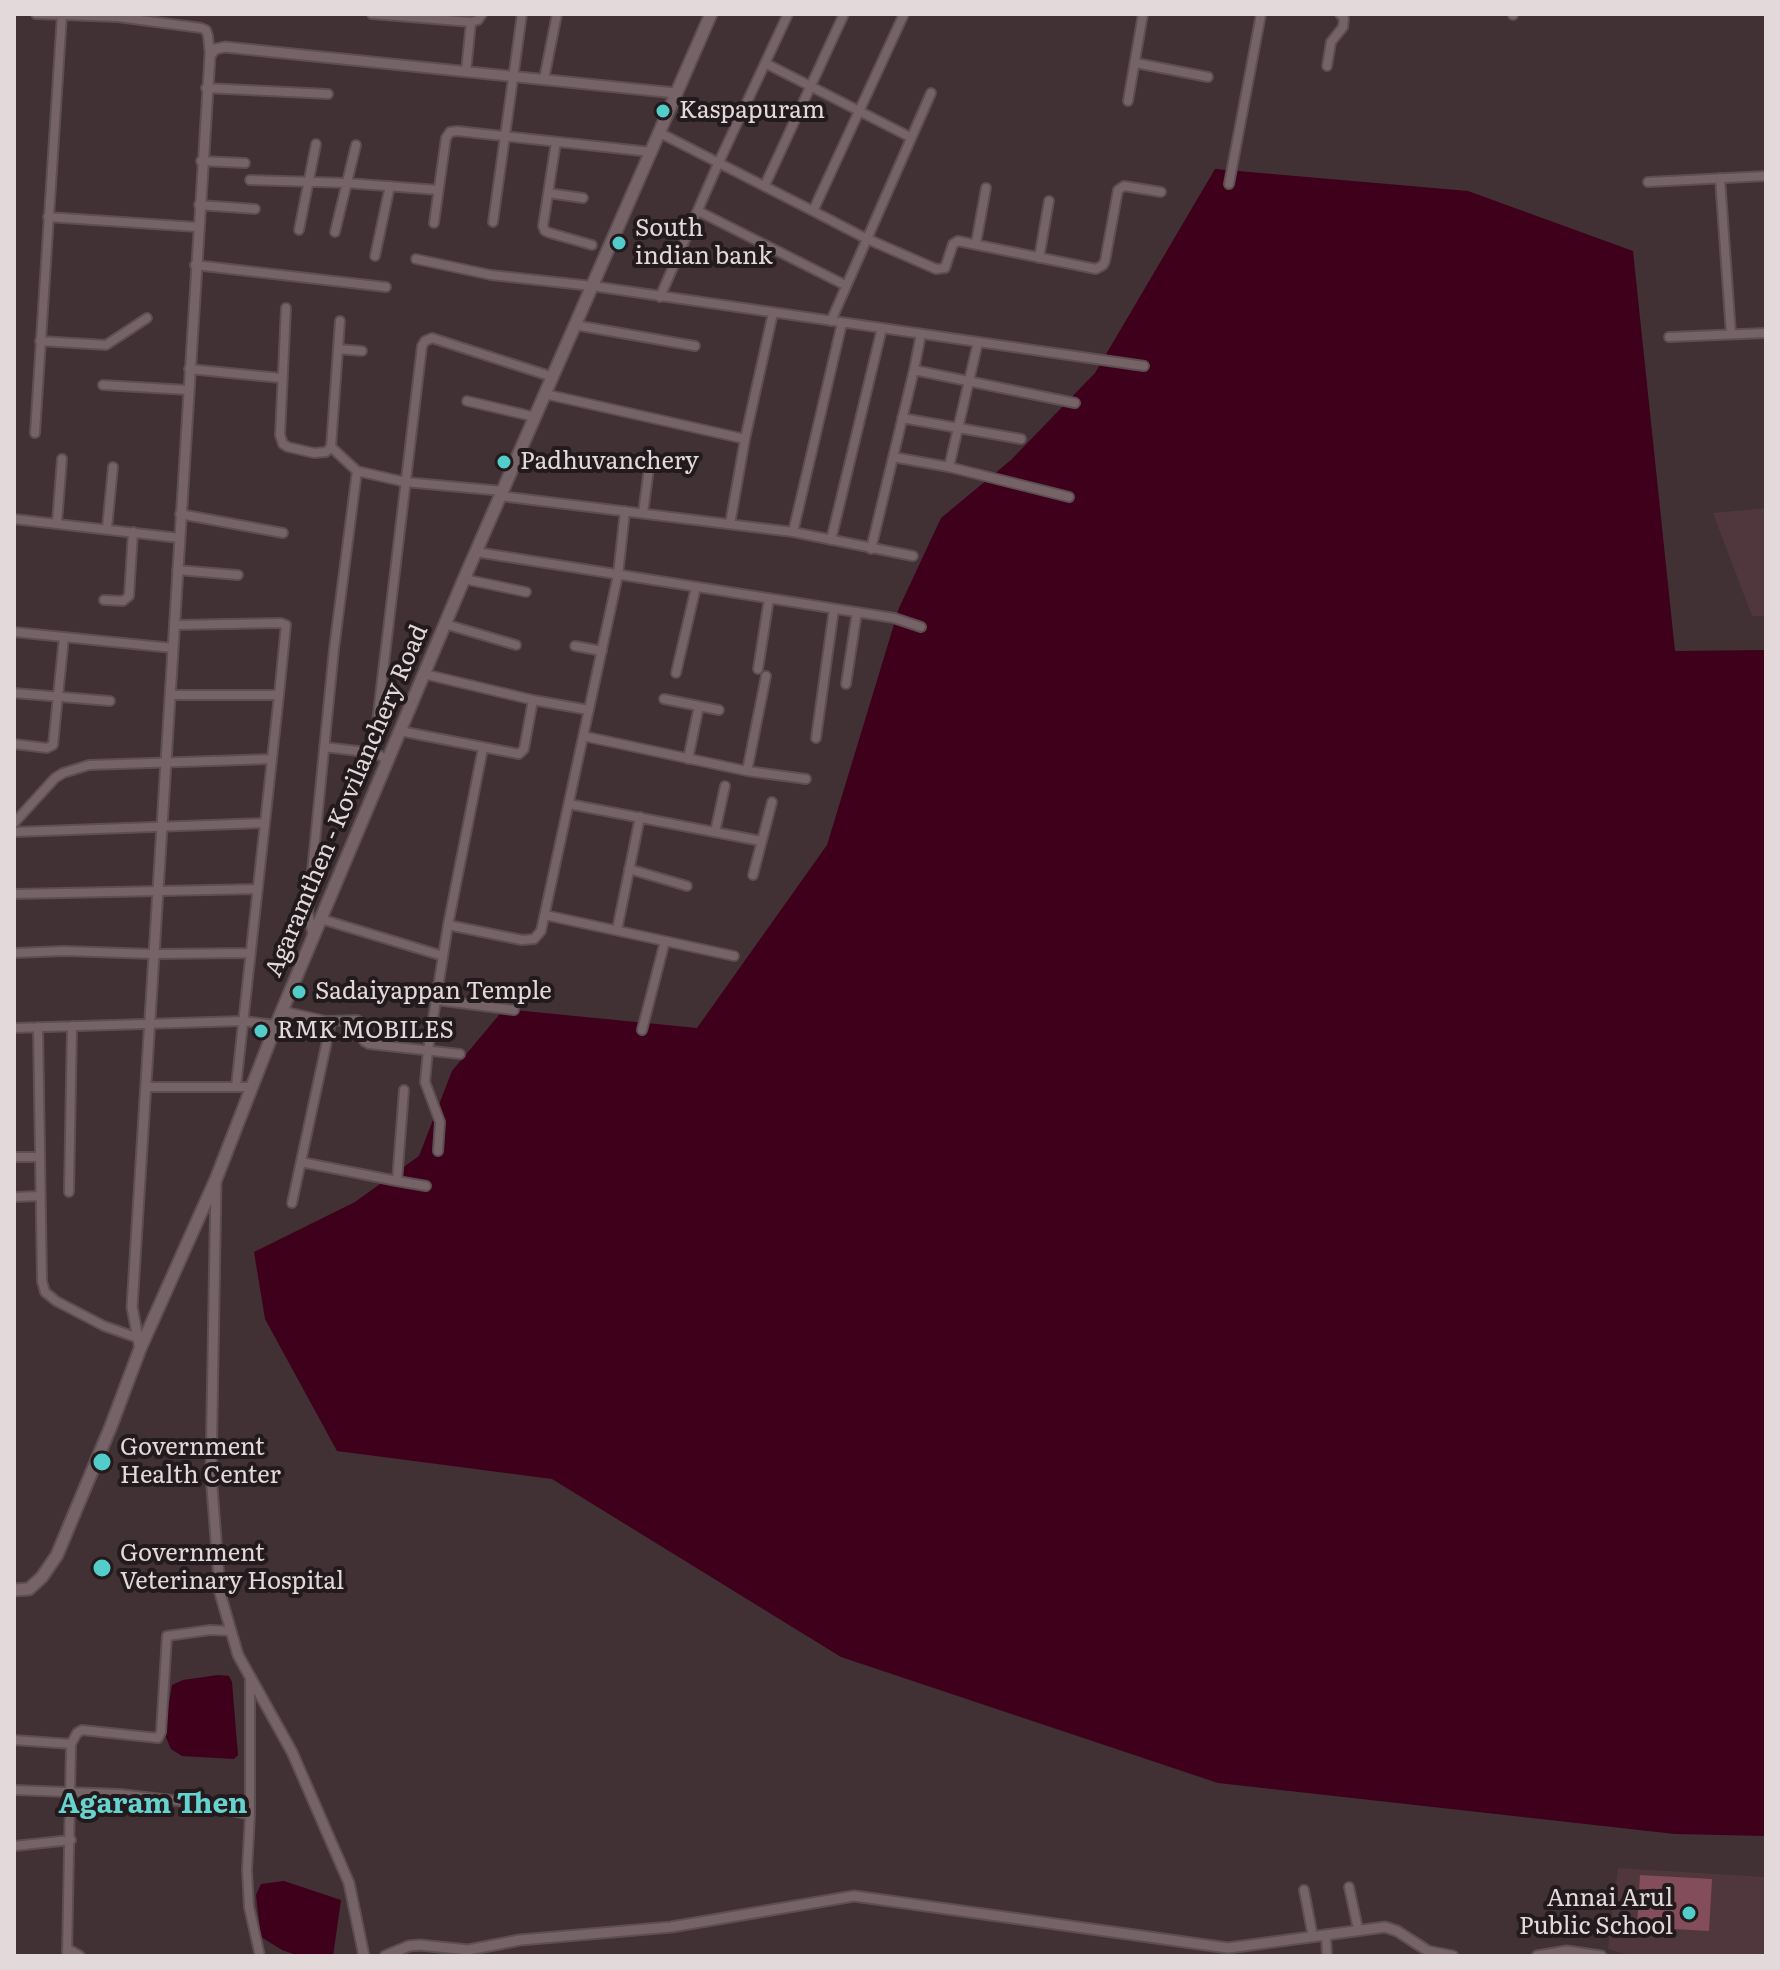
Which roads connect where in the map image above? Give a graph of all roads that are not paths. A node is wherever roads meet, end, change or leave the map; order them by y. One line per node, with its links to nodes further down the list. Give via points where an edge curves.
1 (36, 14): 14 (street)
2 (181, 14): 18 (street)
3 (372, 14): 15 (street)
4 (482, 14): 17 (street)
5 (522, 14): 24 (street)
6 (557, 14): 26 (street)
7 (711, 14): 29 (main road, Agaramthen - Kovilanchery Road)
8 (788, 14): 20 (street)
9 (844, 14): 27 (street)
10 (904, 14): 33 (street)
11 (1143, 14): 21 (street)
12 (1261, 14): 50 (street)
13 (1340, 14): 22 (street, via 1343,27 1331,42)
14 (62, 15): 16 (street); 63 (street)
15 (427, 15): 17 (street)
16 (118, 16): 18 (street)
17 (471, 22): 23 (street)
18 (180, 25): 19 (street, via 206,30)
19 (210, 56): 23 (street, via 225,47); 28 (street)
20 (765, 63): 27 (street); 43 (street)
21 (1136, 63): 25 (street); 32 (street)
22 (1327, 66)
23 (466, 71): 24 (street)
24 (513, 76): 26 (street); 35 (street)
25 (1208, 77)
26 (544, 79): 29 (street)
27 (810, 87): 33 (street); 51 (street)
28 (206, 88): 31 (street); 41 (street)
29 (675, 93): 34 (main road, Agaramthen - Kovilanchery Road)
30 (931, 93): 36 (street)
31 (328, 94)
32 (1128, 101)
33 (860, 111): 36 (street); 62 (street)
34 (660, 133): 40 (main road, Agaramthen - Kovilanchery Road); 43 (street)
35 (503, 136): 37 (street); 54 (street, via 450,132); 64 (street)
36 (910, 137): 69 (street)
37 (556, 142): 40 (street); 56 (street)
38 (316, 144): 47 (street)
39 (356, 145): 49 (street)
40 (651, 152): 77 (main road, Agaramthen - Kovilanchery Road)
41 (201, 161): 42 (street); 59 (street)
42 (245, 163)
43 (718, 164): 51 (street); 61 (street)
44 (1766, 176): 45 (street)
45 (1720, 178): 48 (street); 90 (street)
46 (250, 180): 47 (street)
47 (308, 182): 49 (street); 67 (street)
48 (1648, 182)
49 (347, 183): 52 (street); 68 (street)
50 (1229, 184)
51 (765, 185): 62 (street)
52 (390, 186): 54 (street); 72 (street)
53 (986, 188): 70 (street)
54 (438, 190): 65 (street)
55 (1161, 192): 73 (street, via 1124,186 1118,190 1100,268)
56 (548, 193): 57 (street); 71 (street, via 545,231)
57 (583, 198)
58 (1049, 201): 73 (street)
59 (199, 205): 60 (street); 66 (street)
60 (255, 209)
61 (698, 211): 76 (street); 79 (street)
62 (813, 211): 69 (street)
63 (48, 217): 66 (street); 92 (street)
64 (493, 222)
65 (434, 223)
66 (197, 227): 75 (street)
67 (299, 230)
68 (335, 232)
69 (865, 238): 70 (street, via 941,269 948,264 953,244); 76 (street)
70 (976, 243): 73 (street)
71 (592, 245)
72 (375, 256)
73 (1039, 258)
74 (416, 259): 77 (street, via 491,275)
75 (195, 265): 78 (street); 98 (street)
76 (845, 285): 84 (street)
77 (592, 286): 79 (street); 86 (main road, Agaramthen - Kovilanchery Road)
78 (386, 287)
79 (660, 297): 81 (street)
80 (286, 308): 101 (street)
81 (773, 313): 84 (street); 112 (street)
82 (147, 318): 92 (street, via 106,345)
83 (340, 321): 95 (street)
84 (831, 321): 85 (street)
85 (842, 323): 87 (street); 132 (street)
86 (575, 325): 94 (street); 100 (main road, Agaramthen - Kovilanchery Road)
87 (882, 328): 89 (street); 135 (street)
88 (1766, 333): 90 (street)
89 (921, 334): 93 (street); 99 (street)
90 (1731, 334): 91 (street)
91 (1669, 337)
92 (40, 341): 111 (street)
93 (978, 342): 97 (street); 102 (street)
94 (695, 346)
95 (338, 349): 96 (street); 114 (street)
96 (362, 351)
97 (1144, 366)
98 (189, 369): 101 (street); 104 (street)
99 (914, 370): 102 (street); 109 (street)
100 (553, 377): 105 (main road, Agaramthen - Kovilanchery Road); 121 (street, via 432,338 425,341)
101 (281, 378): 114 (street, via 283,444 320,454)
102 (967, 380): 107 (street); 110 (street)
103 (103, 385): 104 (street)
104 (188, 390): 126 (street)
105 (545, 394): 108 (main road, Agaramthen - Kovilanchery Road); 112 (street)
106 (467, 401): 108 (street)
107 (1075, 403)
108 (535, 417): 122 (main road, Agaramthen - Kovilanchery Road)
109 (902, 418): 110 (street); 115 (street)
110 (957, 428): 113 (street); 118 (street)
111 (35, 433)
112 (745, 439): 129 (street)
113 (1021, 439)
114 (331, 447): 120 (street)
115 (893, 457): 118 (street); 136 (street)
116 (62, 459): 128 (street)
117 (113, 467): 130 (street)
118 (949, 467): 123 (street)
119 (649, 468): 125 (street)
120 (357, 471): 121 (street); 177 (street)
121 (405, 482): 122 (street); 179 (street)
122 (501, 493): 124 (street); 137 (main road, Agaramthen - Kovilanchery Road)
123 (1069, 497)
124 (625, 511): 125 (street); 141 (street)
125 (643, 513): 129 (street)
126 (180, 514): 133 (street); 134 (street)
127 (14, 519): 128 (street)
128 (57, 522): 130 (street)
129 (730, 524): 132 (street)
130 (107, 528): 131 (street)
131 (133, 532): 134 (street); 146 (street, via 129,596)
132 (793, 532): 135 (street)
133 (283, 533)
134 (179, 538): 139 (street)
135 (831, 540): 136 (street)
136 (871, 549): 138 (street)
137 (476, 552): 141 (street); 142 (main road, Agaramthen - Kovilanchery Road)
138 (913, 556)
139 (177, 570): 140 (street); 150 (street)
140 (238, 575)
141 (618, 575): 143 (street); 157 (street)
142 (464, 579): 144 (street); 149 (main road, Agaramthen - Kovilanchery Road)
143 (696, 587): 145 (street); 159 (street)
144 (526, 592)
145 (769, 599): 147 (street); 158 (street)
146 (104, 600)
147 (834, 609): 148 (street); 175 (street)
148 (857, 612): 151 (street); 162 (street)
149 (445, 624): 154 (street); 160 (main road, Agaramthen - Kovilanchery Road)
150 (174, 625): 156 (street); 165 (street, via 286,625)
151 (921, 627)
152 (14, 632): 153 (street)
153 (64, 637): 156 (street); 166 (street)
154 (516, 645)
155 (575, 646): 157 (street)
156 (173, 648): 164 (street)
157 (602, 651): 171 (street)
158 (758, 669)
159 (676, 673)
160 (424, 674): 168 (street); 173 (main road, Agaramthen - Kovilanchery Road)
161 (766, 676): 184 (street)
162 (846, 684)
163 (14, 693): 166 (street)
164 (170, 695): 165 (street); 183 (street)
165 (279, 695): 180 (street)
166 (58, 697): 169 (street); 176 (street, via 53,745)
167 (664, 699): 170 (street)
168 (533, 700): 171 (street); 178 (street, via 522,752)
169 (110, 701)
170 (699, 706): 172 (street); 181 (street)
171 (589, 710): 174 (street)
172 (719, 710)
173 (400, 731): 178 (street); 182 (main road, Agaramthen - Kovilanchery Road)
174 (583, 736): 181 (street); 188 (street)
175 (816, 738)
176 (14, 744)
177 (324, 747): 179 (street); 206 (street, via 308,912)
178 (483, 748): 204 (street)
179 (375, 753): 182 (street)
180 (272, 759): 183 (street); 191 (street)
181 (688, 759): 184 (street)
182 (388, 760): 203 (main road, Agaramthen - Kovilanchery Road)
183 (166, 762): 190 (street, via 89,765 63,773); 192 (street)
184 (747, 771): 185 (street)
185 (806, 779)
186 (725, 786): 194 (street)
187 (772, 802): 195 (street)
188 (569, 804): 189 (street); 202 (street)
189 (640, 817): 194 (street); 196 (street)
190 (14, 823)
191 (264, 823): 192 (street); 199 (street)
192 (162, 826): 193 (street); 200 (street)
193 (14, 832)
194 (715, 832): 195 (street)
195 (761, 841): 197 (street)
196 (629, 869): 198 (street); 205 (street)
197 (753, 875)
198 (687, 886)
199 (257, 889): 200 (street); 209 (street)
200 (158, 892): 201 (street); 210 (street)
201 (14, 894)
202 (545, 915): 204 (street, via 534,939); 205 (street)
203 (321, 919): 206 (main road, Agaramthen - Kovilanchery Road); 211 (street)
204 (448, 925): 211 (street)
205 (617, 930): 207 (street)
206 (314, 938): 215 (main road, Agaramthen - Kovilanchery Road)
207 (665, 941): 212 (street); 223 (street)
208 (14, 953): 210 (street)
209 (250, 953): 210 (street); 216 (street)
210 (154, 954): 218 (street)
211 (443, 956): 213 (street)
212 (734, 956)
213 (436, 1000): 214 (street); 224 (street)
214 (514, 1010)
215 (282, 1011): 217 (street); 219 (main road, Agaramthen - Kovilanchery Road)
216 (243, 1021): 218 (street); 219 (street); 227 (street)
217 (326, 1021): 224 (street, via 357,1020 369,1044); 233 (street, via 329,1031)
218 (150, 1024): 220 (street); 226 (street)
219 (276, 1025): 228 (main road, Agaramthen - Kovilanchery Road)
220 (72, 1026): 221 (street); 237 (street)
221 (38, 1027): 222 (street); 232 (street)
222 (14, 1028)
223 (642, 1030)
224 (428, 1050): 225 (street); 230 (street, via 425,1082 440,1122)
225 (460, 1054)
226 (146, 1087): 227 (street); 241 (street, via 132,1307)
227 (236, 1087): 228 (street)
228 (252, 1087): 234 (main road, Agaramthen - Kovilanchery Road)
229 (404, 1090): 235 (street)
230 (438, 1151)
231 (14, 1157): 232 (street)
232 (40, 1157): 238 (street)
233 (301, 1162): 235 (street); 240 (street)
234 (216, 1179): 241 (main road, Agaramthen - Kovilanchery Road); 243 (street, via 211,1474 220,1593)
235 (397, 1181): 236 (street)
236 (426, 1186)
237 (69, 1192)
238 (40, 1196): 239 (street); 241 (street, via 45,1292)
239 (14, 1197)
240 (292, 1203)
241 (139, 1344): 242 (main road, Agaramthen - Kovilanchery Road, via 57,1555 29,1589)
242 (14, 1590)
243 (230, 1631): 244 (street); 246 (street, via 167,1636 158,1738 82,1730)
244 (250, 1676): 249 (street); 262 (street, via 292,1752 349,1883)
245 (14, 1740): 246 (street)
246 (71, 1744): 248 (street)
247 (14, 1790): 248 (street)
248 (70, 1791): 249 (street, via 189,1802); 250 (street)
249 (250, 1815): 261 (street, via 249,1907)
250 (71, 1840): 251 (street); 257 (street)
251 (14, 1846)
252 (1349, 1887): 254 (street)
253 (1304, 1890): 256 (street)
254 (1358, 1929): 255 (street); 265 (street, via 1392,1928 1428,1951)
255 (1326, 1935): 256 (street); 264 (street)
256 (1313, 1937): 258 (street, via 1228,1948 854,1896 671,1927 520,1940)
257 (67, 1953): 260 (street)
258 (447, 1953): 263 (street, via 420,1945)
259 (1576, 1953): 266 (street); 267 (street)
260 (80, 1956)
261 (260, 1956)
262 (364, 1956)
263 (385, 1956)
264 (1327, 1956)
265 (1453, 1956)
266 (1537, 1956)
267 (1601, 1956)

